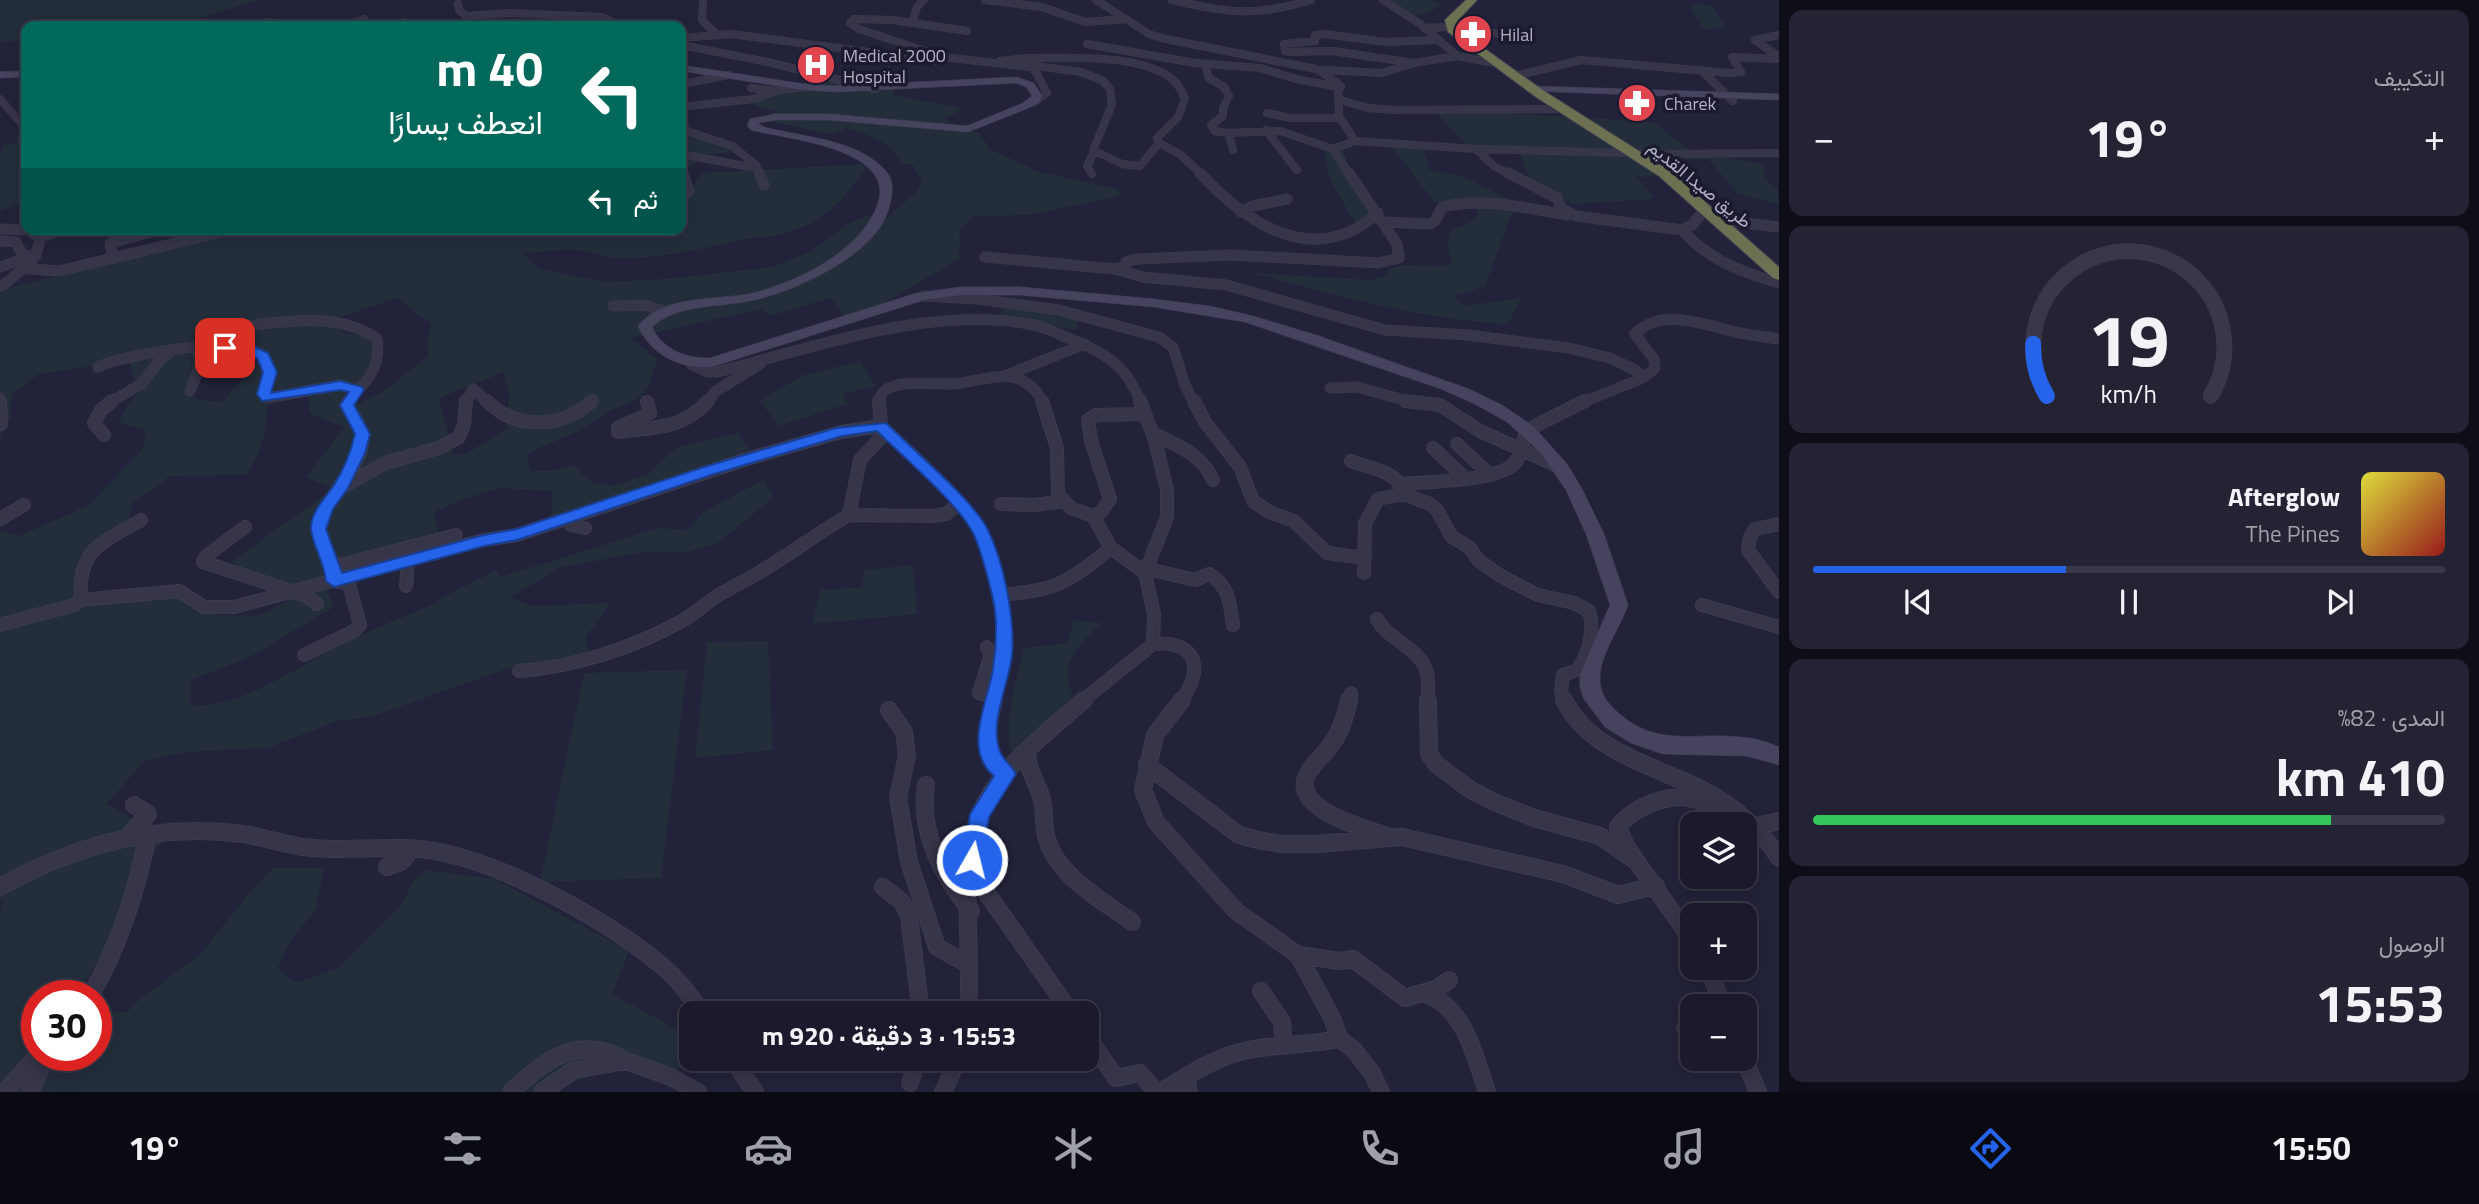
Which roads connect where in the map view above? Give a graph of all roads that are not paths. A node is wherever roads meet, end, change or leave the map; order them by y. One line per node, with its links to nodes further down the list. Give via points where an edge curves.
1 (925, 0): 16 (street, via 917,7)
2 (985, 0): 13 (street, via 1042,7 1085,22)
3 (1096, 0): 13 (street)
4 (1172, 0): 11 (street, via 1238,15)
5 (1286, 0): 11 (street)
6 (1311, 0): 11 (street)
7 (1383, 0): 18 (street)
8 (1472, 0): 17 (highway, via 1451,20)
9 (458, 4): 15 (street, via 466,16 510,13)
10 (703, 4): 20 (street, via 704,24)
11 (1282, 10)
12 (364, 19): 14 (street)
13 (1126, 19): 37 (street, via 1161,38)
14 (358, 21)
15 (611, 21)
16 (912, 23): 19 (street); 29 (street, via 854,19 850,23 932,54)
17 (1450, 27): 18 (street); 21 (street); 34 (highway, طريق صيدا القديم)
18 (1424, 28): 24 (street)
19 (967, 31)
20 (715, 33): 23 (street); 29 (street, via 892,57)
21 (1499, 34)
22 (1779, 35): 28 (street, via 1755,40)
23 (686, 37)
24 (1436, 40): 25 (street); 27 (street)
25 (1420, 42): 31 (street); 32 (street, via 1324,34 1315,35 1315,41 1284,44 1289,52 1332,51)
26 (686, 46): 47 (street)
27 (1457, 56): 31 (street); 34 (street)
28 (1779, 58): 38 (street, via 1735,57 1731,59 1741,72)
29 (975, 61): 35 (street)
30 (1119, 61): 33 (street, via 1086,45); 35 (street, via 1000,61); 64 (street, via 1153,69 1174,80 1183,91 1183,108 1157,138)
31 (1430, 61): 32 (street)
32 (1414, 63): 37 (street, via 1378,74)
33 (1209, 64): 45 (street, via 1260,68); 62 (street, via 1206,75 1229,96 1223,117 1211,125 1218,133)
34 (1500, 64): 42 (highway, طريق صيدا القديم)
35 (1031, 67): 54 (street, via 1047,93); 68 (street, via 1089,74 1110,89 1113,102)
36 (686, 68): 41 (street)
37 (1317, 69): 45 (street)
38 (1703, 72): 42 (street, via 1581,60); 50 (street)
39 (21, 74): 40 (street)
40 (0, 75)
41 (729, 75): 43 (street); 44 (street)
42 (1516, 76): 49 (highway, طريق صيدا القديم)
43 (686, 83)
44 (804, 87): 47 (street); 48 (street)
45 (1341, 87): 53 (street)
46 (751, 88): 48 (street)
47 (876, 89): 54 (street, via 1017,80 1035,89)
48 (776, 90): 55 (street, via 753,99)
49 (1537, 91): 50 (street); 56 (highway, طريق صيدا القديم)
50 (1730, 98): 52 (street)
51 (0, 99): 59 (street)
52 (1779, 99)
53 (1339, 100): 56 (street, via 1359,107 1403,111); 58 (street)
54 (1035, 101): 104 (street, via 968,129 829,117 754,121 755,128 848,149 875,165 887,192 881,215 853,246 804,278 758,296)
55 (686, 106)
56 (1563, 109): 69 (highway, طريق صيدا القديم)
57 (1267, 113): 58 (street)
58 (1340, 118): 63 (street)
59 (21, 124)
60 (1266, 130): 62 (street); 66 (street, via 1284,131); 73 (street)
61 (686, 131): 72 (street, via 734,148)
62 (1229, 134): 65 (street)
63 (1355, 141): 66 (street); 67 (street)
64 (1158, 143): 68 (street, via 1134,169); 78 (street, via 1192,162)
65 (1233, 149)
66 (1333, 149): 80 (street)
67 (1476, 149): 69 (street); 79 (street, via 1494,166 1557,198 1561,208)
68 (1094, 152): 74 (street, via 1087,166)
69 (1634, 153): 70 (street); 77 (highway, طريق صيدا القديم)
70 (1779, 153)
71 (686, 155): 72 (street)
72 (756, 165): 75 (street)
73 (1297, 170)
74 (1092, 174)
75 (764, 185)
76 (1287, 199): 78 (street)
77 (1706, 208): 81 (highway, طريق صيدا القديم); 85 (street)
78 (1241, 212): 80 (street, via 1286,234 1327,241 1352,236)
79 (1576, 216): 80 (street, via 1475,203 1442,206 1430,224); 85 (street)
80 (1381, 217): 96 (street, via 1397,244 1399,258 1379,263 1231,254 1137,259)
81 (1719, 220): 82 (street); 98 (highway, طريق صيدا القديم)
82 (1779, 227)
83 (0, 229): 84 (street)
84 (21, 230)
85 (1682, 230): 100 (street, via 1708,256)
86 (37, 235): 90 (street)
87 (47, 235): 90 (street)
88 (140, 235): 94 (street, via 110,243)
89 (206, 235): 94 (street)
90 (40, 237): 92 (street, via 41,244)
91 (0, 241): 92 (street, via 16,242)
92 (28, 254): 95 (street); 97 (street, via 28,265); 99 (street)
93 (985, 257): 96 (street)
94 (113, 260): 97 (street)
95 (3, 265)
96 (1115, 269): 114 (street, via 1246,290 1385,330 1487,337 1594,353 1627,365)
97 (44, 272): 99 (street)
98 (1779, 275)
99 (10, 278): 101 (street)
100 (1779, 283)
101 (0, 286)
102 (922, 296): 111 (street, via 758,349); 124 (street, via 1001,288 1224,313 1458,390); 151 (street, via 1059,310 1159,337 1173,347 1185,385 1205,422 1240,467 1253,501 1294,521 1327,553)
103 (613, 306): 104 (street, via 644,305)
104 (663, 311): 111 (street, via 648,320 646,332)
105 (215, 330): 116 (street, via 293,321 359,325 371,330 379,340 380,353 369,379)
106 (1779, 339): 114 (street, via 1679,318 1651,323 1635,334 1656,364)
107 (1085, 344): 110 (street, via 1015,321 949,320); 113 (street); 121 (street, via 1123,369)
108 (200, 347): 109 (street); 116 (street, via 247,350 263,356 270,372 267,398 340,385); 117 (street, via 201,363)
109 (175, 349): 112 (street, via 115,358); 126 (street, via 159,359 139,387 98,412 94,423)
110 (771, 356): 111 (street, via 717,372); 120 (street, via 716,391 690,419 618,432 624,424 650,413)
111 (691, 364)
112 (98, 367)
113 (1002, 377): 123 (street, via 911,384 883,392 879,399); 137 (street, via 1023,382 1041,398 1057,444 1058,495)
114 (1643, 378): 124 (street, via 1598,394)
115 (1330, 388): 129 (street, via 1357,387 1448,408)
116 (357, 390): 135 (street, via 347,405 362,434)
117 (191, 391)
118 (0, 398): 122 (street)
119 (593, 400): 135 (street, via 584,411 544,423 510,417 471,390 460,437 430,452 383,464)
120 (647, 402)
121 (1145, 414): 125 (street); 142 (street, via 1096,415 1088,420 1090,444 1110,499)
122 (1, 423)
123 (883, 429): 138 (street); 141 (street, via 860,460); 143 (street, via 841,432)
124 (1527, 430): 129 (street); 131 (street)
125 (1152, 433): 134 (street, via 1196,456); 153 (street, via 1167,490 1167,517)
126 (104, 435)
127 (1457, 444): 132 (street)
128 (1433, 449): 133 (street)
129 (1519, 451): 131 (street); 132 (street, via 1514,464)
130 (1352, 461): 136 (street, via 1381,469)
131 (1564, 469): 171 (street, via 1594,530 1619,606)
132 (1489, 474): 133 (street)
133 (1465, 478): 136 (street)
134 (1213, 480)
135 (341, 488): 155 (street, via 326,507 318,529)
136 (1402, 489): 151 (street, via 1375,502 1365,523); 171 (street, via 1434,507 1451,536 1499,575 1538,595 1589,611 1593,623)
137 (1063, 501): 139 (street); 142 (street)
138 (959, 504): 141 (street, via 946,514 926,517); 159 (street, via 981,531)
139 (1001, 504)
140 (24, 505): 144 (street)
141 (849, 514): 170 (street, via 684,620 642,640 544,670)
142 (1093, 516): 150 (street)
143 (573, 517): 148 (street, via 571,525); 152 (street)
144 (0, 519)
145 (141, 520): 160 (street, via 90,550 83,560)
146 (1779, 524): 157 (street, via 1755,529 1748,551)
147 (245, 527): 158 (street, via 203,562)
148 (585, 528)
149 (456, 535): 155 (street)
150 (1111, 548): 153 (street); 159 (street, via 1072,579 1043,591)
151 (1365, 558): 154 (street)
152 (408, 562): 155 (street); 156 (street)
153 (1146, 571): 165 (street, via 1195,580 1209,574 1218,578 1227,589); 167 (street, via 1154,614)
154 (1364, 573)
155 (334, 574): 158 (street); 169 (street, via 349,584 360,625)
156 (406, 586)
157 (1779, 592)
158 (293, 593): 160 (street, via 212,609 179,591); 161 (street)
159 (999, 595): 173 (street, via 1005,637)
160 (81, 600): 164 (street)
161 (317, 604)
162 (1702, 605): 166 (street)
163 (1377, 619): 191 (street, via 1383,631 1413,652 1427,671 1429,754 1437,765 1494,802 1600,836)
164 (0, 625)
165 (1233, 625)
166 (1779, 627)
167 (1153, 644): 175 (street); 177 (street, via 1185,650 1196,664 1196,675 1155,735)
168 (987, 646): 173 (street, via 990,654 979,693)
169 (304, 655)
170 (519, 671)
171 (1583, 672): 176 (street, via 1599,708 1654,743 1753,746); 182 (street, via 1563,675 1560,687 1562,698 1592,731 1635,761 1714,796)
172 (1350, 693): 188 (street, via 1339,734 1312,765 1304,787 1312,801 1335,817)
173 (995, 698): 178 (street, via 988,746 995,765)
174 (889, 710): 201 (street, via 904,732 907,755 898,797 909,862 937,947)
175 (1027, 754): 178 (street); 198 (street, via 1029,773 1042,799 1046,837 1060,865)
176 (1779, 756)
177 (1147, 765): 188 (street, via 1239,835 1282,844); 200 (street, via 1143,790 1156,822 1236,911)
178 (1006, 774): 193 (street, via 980,814)
179 (926, 785): 197 (street, via 921,804 936,858)
180 (134, 805): 187 (street, via 148,814)
181 (1717, 812): 191 (street, via 1690,798 1630,813 1618,827)
182 (1730, 812)
183 (1779, 821): 184 (street)
184 (1757, 825)
185 (148, 834): 187 (street); 189 (street, via 216,830 318,849); 202 (street, via 125,931)
186 (1757, 835): 190 (street)
187 (129, 836): 195 (street, via 44,863)
188 (1392, 838): 194 (street, via 1530,865 1618,895)
189 (411, 850): 192 (street, via 401,862); 206 (street, via 434,850 469,859 541,892 647,953)
190 (1779, 858)
191 (1636, 860): 194 (street)
192 (387, 867)
193 (972, 872): 197 (street); 209 (street)
194 (1656, 886): 199 (street)
195 (0, 887)
196 (883, 887): 207 (street, via 902,902 909,917)
197 (971, 911): 201 (street)
198 (1132, 922)
199 (1680, 922)
200 (1298, 955): 205 (street, via 1315,954 1343,963 1353,959 1405,998); 210 (street)
201 (969, 965): 208 (street)
202 (99, 980)
203 (1449, 980): 205 (street)
204 (1261, 991): 211 (street, via 1282,1022)
205 (1422, 993): 231 (street, via 1437,998 1451,1011)
206 (694, 1001)
207 (920, 1001)
208 (968, 1001)
209 (1063, 1001)
210 (1340, 1039): 211 (street); 230 (street, via 1372,1073)
211 (1284, 1046): 221 (street, via 1226,1057)
212 (1099, 1053): 229 (street, via 1116,1078 1140,1073)
213 (626, 1061): 224 (street, via 591,1047 572,1048); 225 (street, via 574,1070); 226 (street)
214 (25, 1071): 222 (street)
215 (39, 1071): 223 (street)
216 (740, 1071): 227 (street)
217 (914, 1071): 220 (street)
218 (953, 1071): 228 (street)
219 (1748, 1071): 232 (street)
220 (910, 1083)
221 (1188, 1084): 229 (street)
222 (5, 1092)
223 (30, 1092)
224 (511, 1092)
225 (542, 1092)
226 (698, 1092)
227 (755, 1092)
228 (943, 1092)
229 (1158, 1092)
230 (1381, 1092)
231 (1488, 1092)
232 (1758, 1092)

